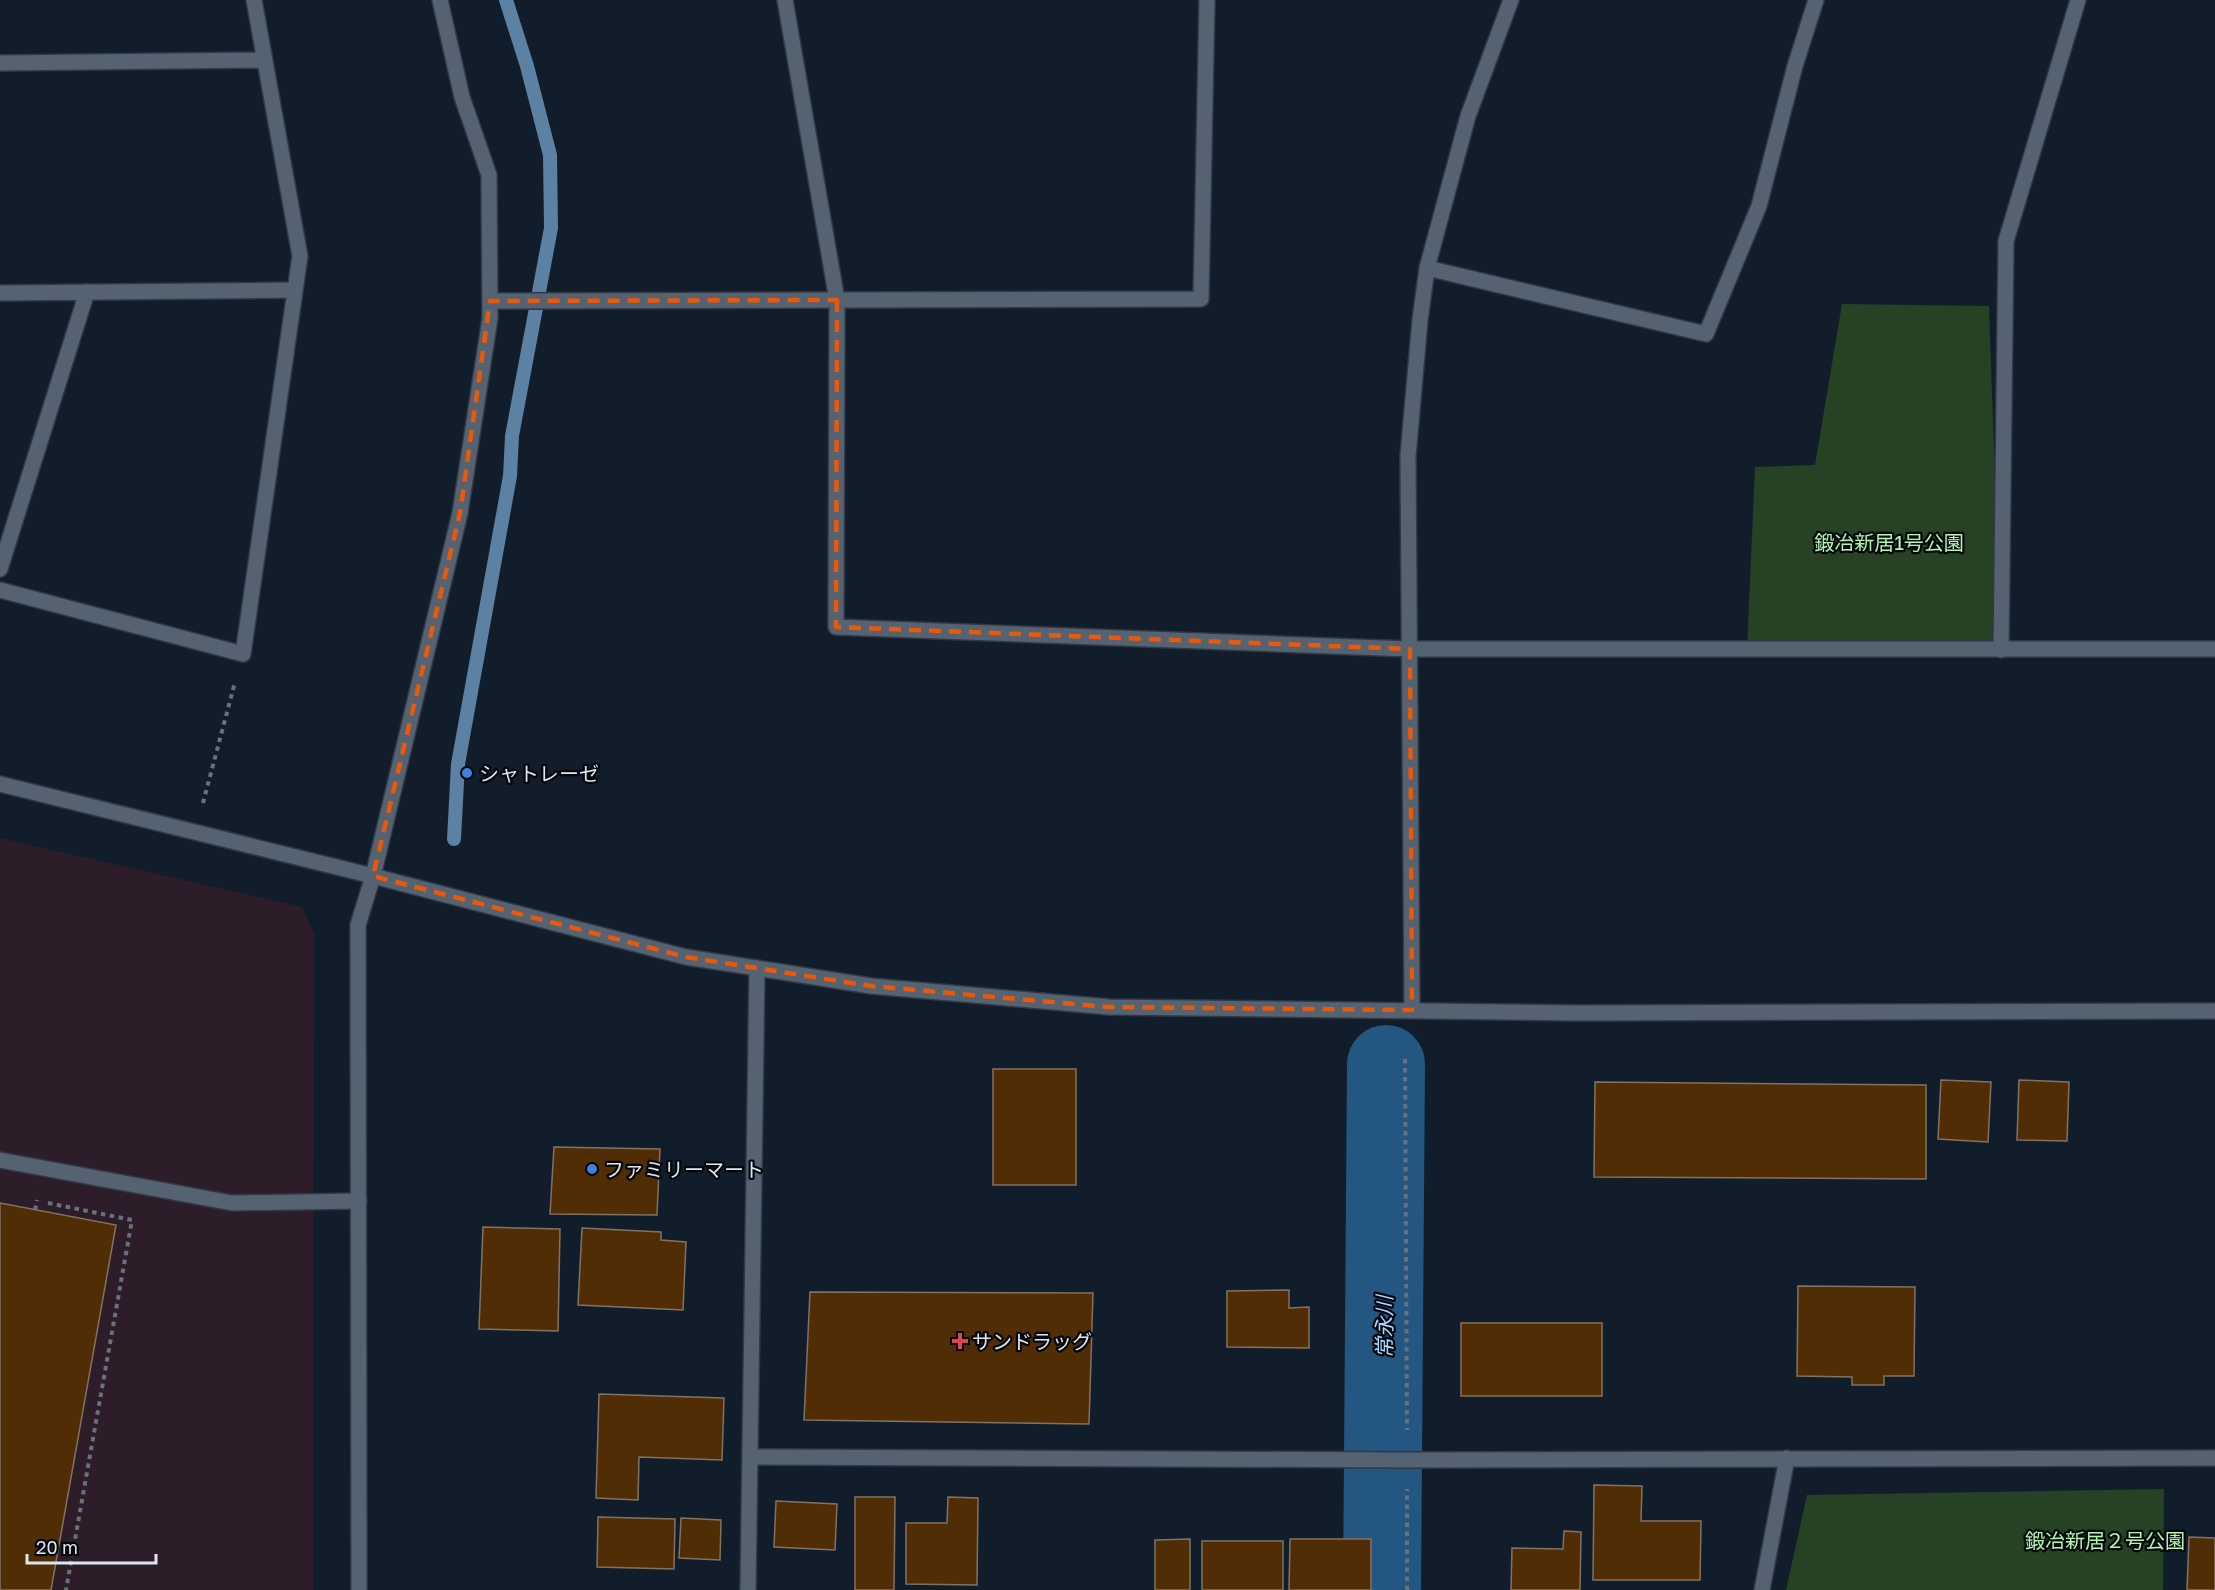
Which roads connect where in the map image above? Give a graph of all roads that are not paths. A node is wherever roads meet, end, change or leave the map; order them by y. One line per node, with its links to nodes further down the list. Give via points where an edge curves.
1 (254, 0): 8 (street)
2 (440, 0): 15 (street, via 462,97 489,175)
3 (784, 0): 14 (street)
4 (1207, 0): 14 (street, via 1201,299)
5 (1510, 0): 10 (street, via 1468,116)
6 (1816, 0): 10 (street, via 1759,206 1706,334)
7 (2078, 0): 20 (street, via 2006,242)
8 (265, 60): 9 (street); 11 (street, via 300,256)
9 (0, 63)
10 (1428, 268): 18 (street, via 1408,456)
11 (294, 290): 12 (street); 17 (street, via 243,654)
12 (87, 292): 13 (street); 16 (street)
13 (0, 293)
14 (837, 300): 15 (street); 18 (street, via 836,627)
15 (490, 301): 22 (street, via 460,513)
16 (0, 569)
17 (0, 590)
18 (1410, 649): 20 (street); 24 (street)
19 (2215, 649): 20 (street)
20 (2001, 650)
21 (0, 784): 22 (street)
22 (373, 876): 23 (street, via 686,957); 27 (street, via 358,925)
23 (757, 968): 24 (street, via 871,986 1109,1007); 28 (street)
24 (1412, 1011): 25 (street)
25 (2215, 1011)
26 (0, 1160): 27 (street, via 232,1203)
27 (359, 1201): 31 (street)
28 (750, 1457): 29 (street); 32 (street)
29 (1787, 1458): 30 (street); 33 (street)
30 (2215, 1458)
31 (359, 1590)
32 (748, 1590)
33 (1762, 1590)

